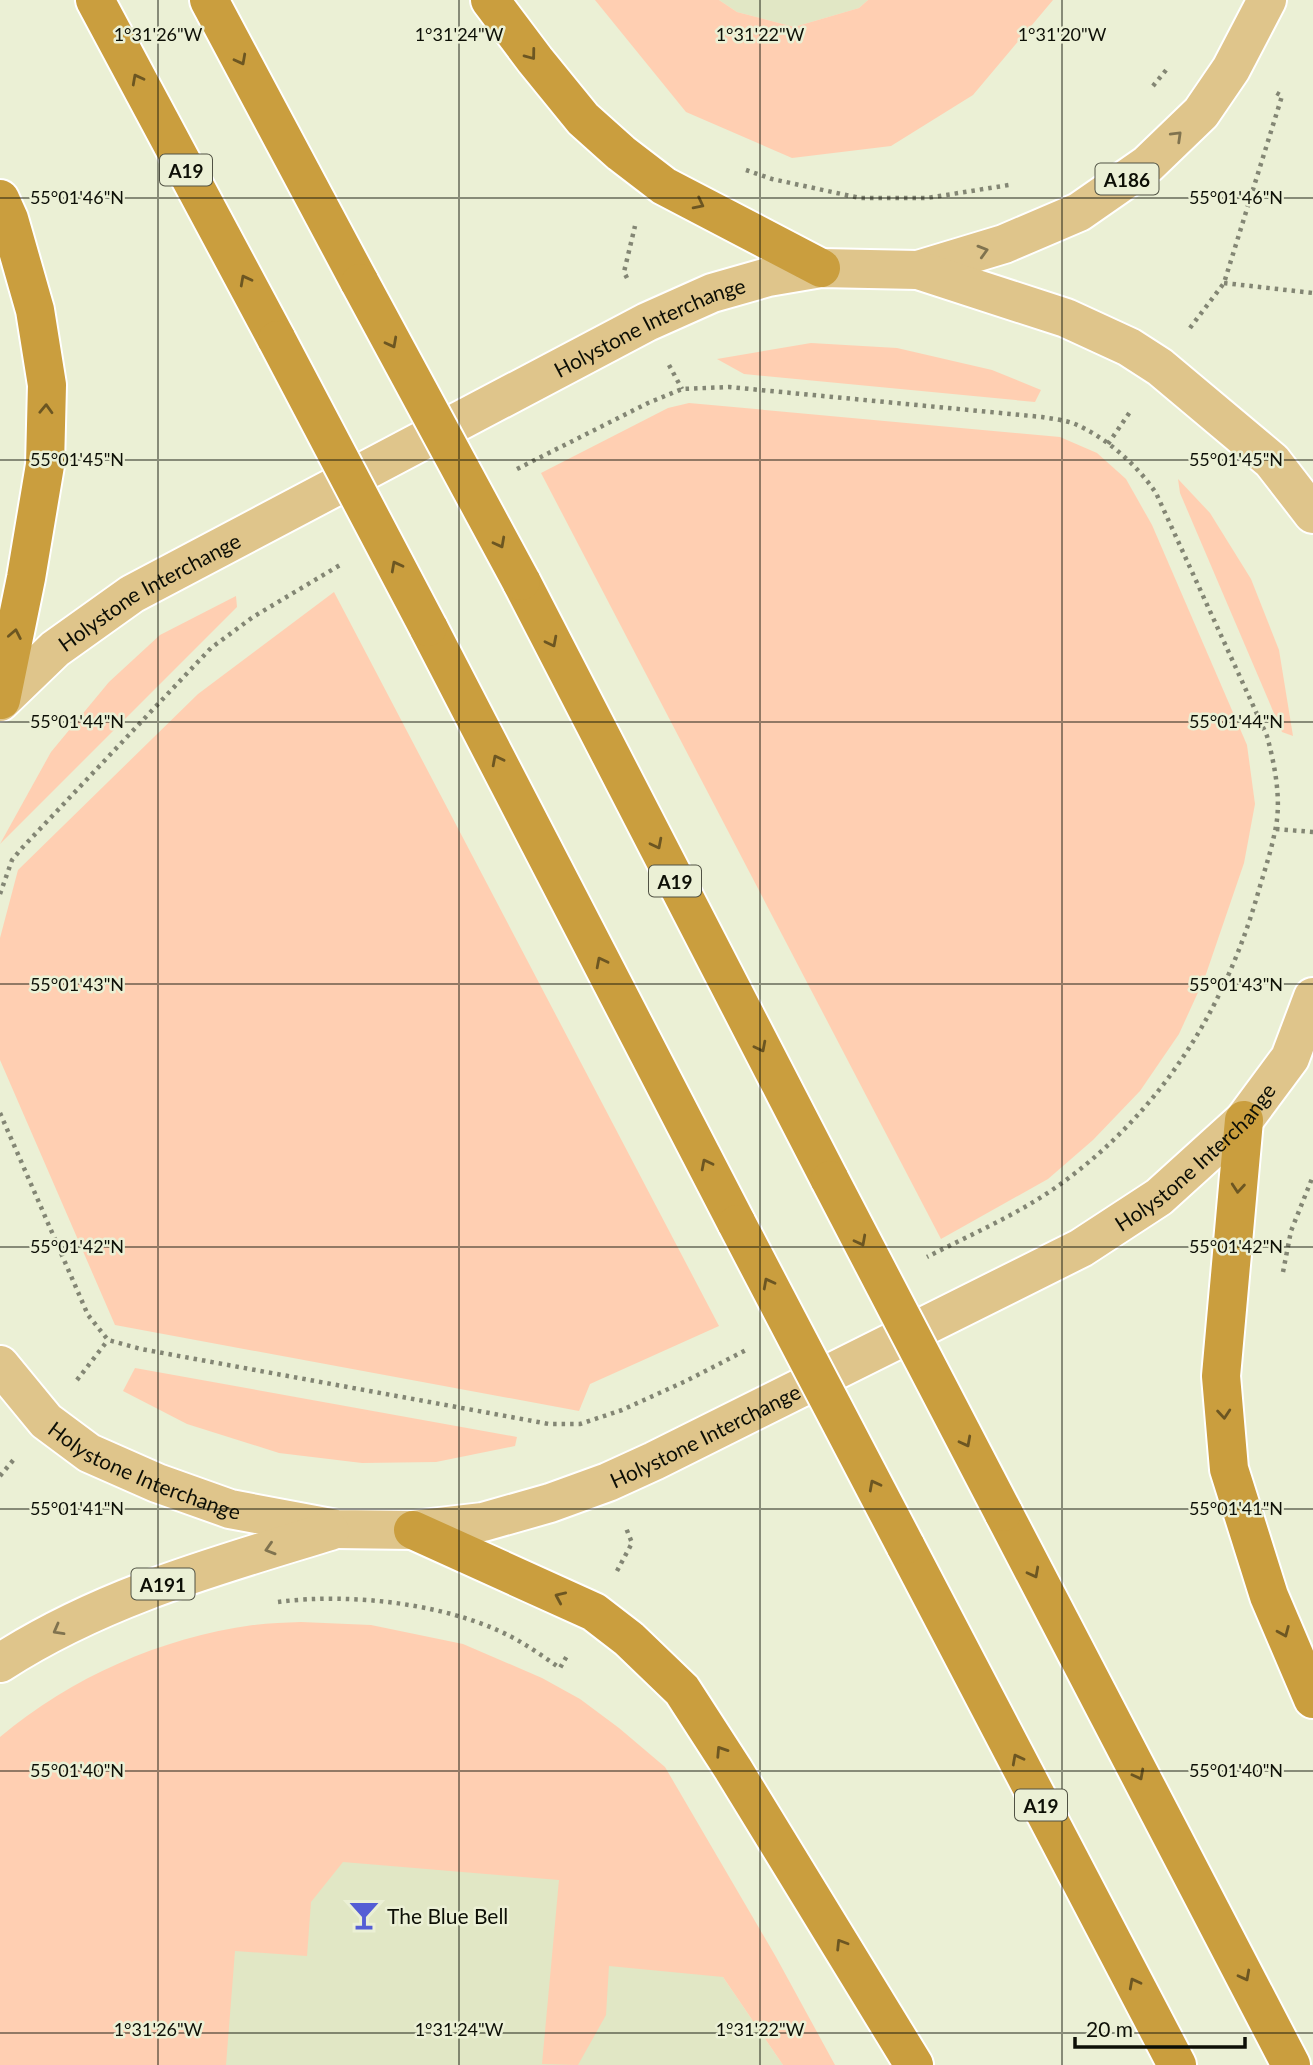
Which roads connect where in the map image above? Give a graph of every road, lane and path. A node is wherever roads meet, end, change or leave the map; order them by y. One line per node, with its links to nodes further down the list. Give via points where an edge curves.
1 (95, 0): 34 (highway, A19, one-way to 1, bridge, via 428,627)
2 (209, 0): 35 (highway, A19, one-way to 35, bridge, via 521,581)
3 (490, 0): 11 (highway, one-way to 11, via 583,119 621,153 664,186)
4 (1267, 0): 12 (main road, A186, one-way to 4, via 1004,244 1079,212 1149,164 1200,113 1231,69)
5 (1174, 60): 6 (path)
6 (1152, 87)
7 (1282, 96): 13 (path, via 1224,283)
8 (737, 166): 9 (path, via 772,179 860,198 927,198)
9 (1017, 184)
10 (0, 199): 16 (highway, one-way to 10, via 45,465 47,385 35,310)
11 (821, 268): 12 (main road, Holystone Interchange); 16 (main road, Holystone Interchange, via 712,293 501,399 132,594 55,649)
12 (918, 270): 14 (main road, Holystone Interchange, via 1066,318 1139,354 1272,461)
13 (1313, 293)
14 (1313, 514)
15 (312, 580): 19 (path, via 211,649 22,848 12,860)
16 (1, 701)
17 (1276, 829): 18 (path)
18 (1313, 832)
19 (0, 894)
20 (1313, 997): 21 (main road, Holystone Interchange)
21 (1301, 1051): 22 (main road, Holystone Interchange)
22 (1244, 1119): 26 (main road, Holystone Interchange, via 1159,1197 1081,1248); 32 (highway, one-way to 32, via 1221,1376 1229,1469 1269,1596)
23 (1313, 1176): 24 (path, via 1291,1231)
24 (1282, 1279)
25 (0, 1365): 27 (main road, Holystone Interchange, via 46,1421 89,1453 230,1508)
26 (608, 1482): 28 (main road, Holystone Interchange, via 483,1522); 30 (path, via 632,1544)
27 (335, 1529): 28 (main road, Holystone Interchange); 31 (main road, A191, one-way to 31, via 166,1582 83,1616)
28 (412, 1530): 30 (highway, one-way to 28)
29 (265, 1603): 30 (path, via 338,1599 439,1611 523,1643 559,1668)
30 (594, 1612): 33 (highway, one-way to 30, via 682,1690)
31 (0, 1663)
32 (1313, 1699)
33 (914, 2065)
34 (1177, 2065)
35 (1292, 2065)

